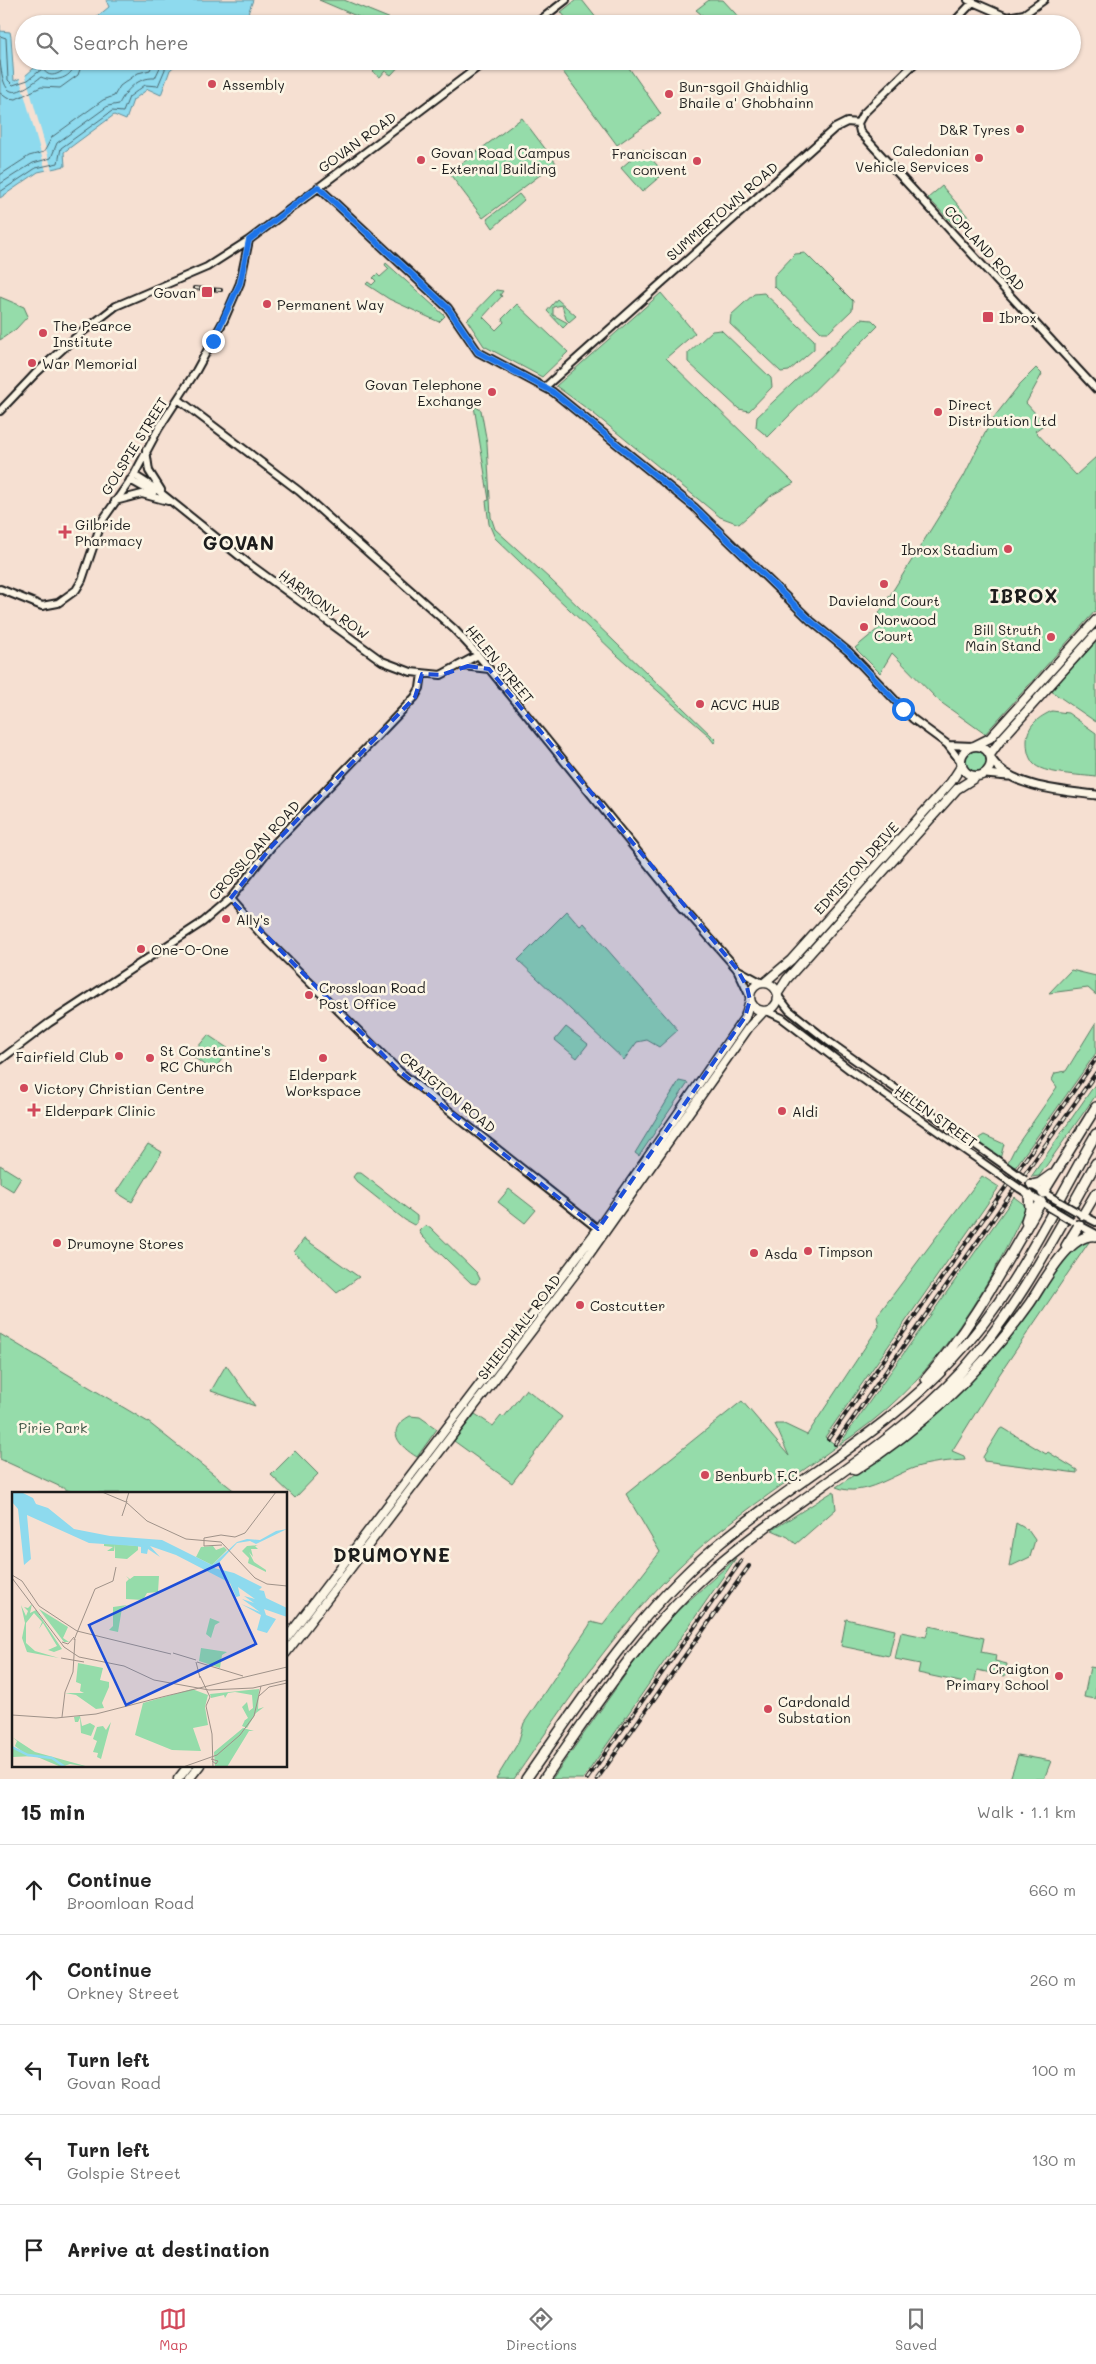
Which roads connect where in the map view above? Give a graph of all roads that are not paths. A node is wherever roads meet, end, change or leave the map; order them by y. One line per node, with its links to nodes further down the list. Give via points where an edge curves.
1 (566, 0): 4 (street)
2 (1044, 0): 7 (street)
3 (970, 2): 5 (street); 6 (street)
4 (547, 15)
5 (959, 15)
6 (1001, 15)
7 (1021, 15)
8 (474, 70): 11 (street, GOVAN ROAD)
9 (908, 70): 10 (street, via 863,114)
10 (858, 123): 13 (street, SUMMERTOWN ROAD, via 847,122 835,128); 14 (street, COPLAND ROAD, via 860,132)
11 (318, 187): 12 (street, GOVAN ROAD); 13 (street, via 448,308 474,347 484,356)
12 (249, 240): 15 (street, GOLSPIE STREET, via 240,283 228,313); 16 (street, GOVAN ROAD, via 207,267 116,306 35,374)
13 (545, 387): 28 (street, via 710,521 804,614 849,652 903,709)
14 (1096, 389)
15 (178, 399): 17 (street, GOLSPIE STREET); 24 (street, HELEN STREET, via 299,491 454,629)
16 (0, 411)
17 (146, 450): 18 (street, GOLSPIE STREET); 20 (street, HARMONY ROW, via 152,478)
18 (132, 477): 19 (street, GOLSPIE STREET); 20 (street, HARMONY ROW)
19 (114, 502): 20 (street, HARMONY ROW, via 142,494); 21 (street, GOLSPIE STREET, via 97,532 82,580 67,598 42,606)
20 (172, 502): 27 (street, HARMONY ROW, via 248,563 376,657 400,669)
21 (0, 589)
22 (1096, 620): 29 (main road, via 990,738)
23 (1096, 634): 30 (main road, via 1000,742)
24 (478, 655): 25 (street); 26 (street, HELEN STREET)
25 (459, 667): 26 (street); 27 (street, HARMONY ROW, via 441,675)
26 (489, 669): 37 (street, HELEN STREET, via 680,904)
27 (422, 674): 36 (street, CROSSLOAN ROAD, via 415,697 272,846)
28 (947, 744): 29 (street); 31 (street)
29 (973, 746): 30 (main road, via 984,748); 31 (main road, via 965,751)
30 (991, 758): 32 (main road); 34 (main road, via 999,769)
31 (961, 763): 33 (main road, via 967,773); 38 (main road, EDMISTON DRIVE, via 951,782 791,960)
32 (985, 774): 33 (main road); 34 (main road)
33 (976, 776): 39 (main road, EDMISTON DRIVE, via 957,789 872,882 787,979)
34 (1014, 777): 35 (main road, via 1036,785)
35 (1096, 795)
36 (230, 899): 42 (street, CROSSLOAN ROAD, via 203,922 20,1043); 59 (street, CRAIGTON ROAD, via 259,932 400,1071)
37 (737, 969): 38 (street, HELEN STREET); 40 (street, HELEN STREET)
38 (763, 983): 39 (main road, via 772,986); 40 (main road, via 753,989)
39 (778, 994): 41 (main road, via 774,1007); 51 (street, HELEN STREET, bridge, via 789,1010 828,1041)
40 (750, 998): 41 (main road, via 756,1008); 43 (main road, SHIELDHALL ROAD, via 745,1017)
41 (765, 1011): 44 (main road, SHIELDHALL ROAD, via 749,1027); 53 (street, HELEN STREET, bridge, via 782,1018)
42 (0, 1060)
43 (694, 1089): 44 (main road); 49 (main road, SHIELDHALL ROAD)
44 (702, 1095): 50 (main road, SHIELDHALL ROAD)
45 (1096, 1107): 47 (highway)
46 (1096, 1134): 63 (highway, via 1005,1293 956,1357)
47 (1060, 1163): 51 (highway, via 1040,1184); 54 (highway)
48 (1096, 1163): 64 (highway, via 1016,1302 962,1371 885,1441)
49 (642, 1166): 50 (main road); 59 (main road, SHIELDHALL ROAD)
50 (649, 1171): 66 (main road, SHIELDHALL ROAD, via 578,1270)
51 (1028, 1182): 54 (street, HELEN STREET)
52 (1096, 1192): 56 (highway)
53 (1028, 1195): 55 (street, HELEN STREET); 60 (highway, via 1030,1209)
54 (1047, 1195): 55 (street); 56 (street, HELEN STREET, bridge)
55 (1044, 1204): 58 (street, HELEN STREET, bridge); 60 (highway)
56 (1080, 1214): 57 (street, HELEN STREET); 58 (street)
57 (1096, 1222)
58 (1075, 1223): 61 (street, HELEN STREET); 62 (highway)
59 (598, 1229): 65 (main road, SHIELDHALL ROAD)
60 (1022, 1233): 63 (highway, via 992,1289 951,1348)
61 (1096, 1235): 62 (highway, via 1076,1241)
62 (1049, 1274): 64 (highway, via 1004,1337 953,1392 873,1458)
63 (895, 1415): 71 (highway, via 730,1535 673,1585 612,1656)
64 (800, 1502): 72 (highway, via 715,1567 664,1617 624,1666)
65 (288, 1636)
66 (288, 1650)
67 (189, 1766): 69 (main road)
68 (199, 1766): 70 (main road)
69 (178, 1779)
70 (189, 1779)
71 (526, 1779)
72 (544, 1779)

